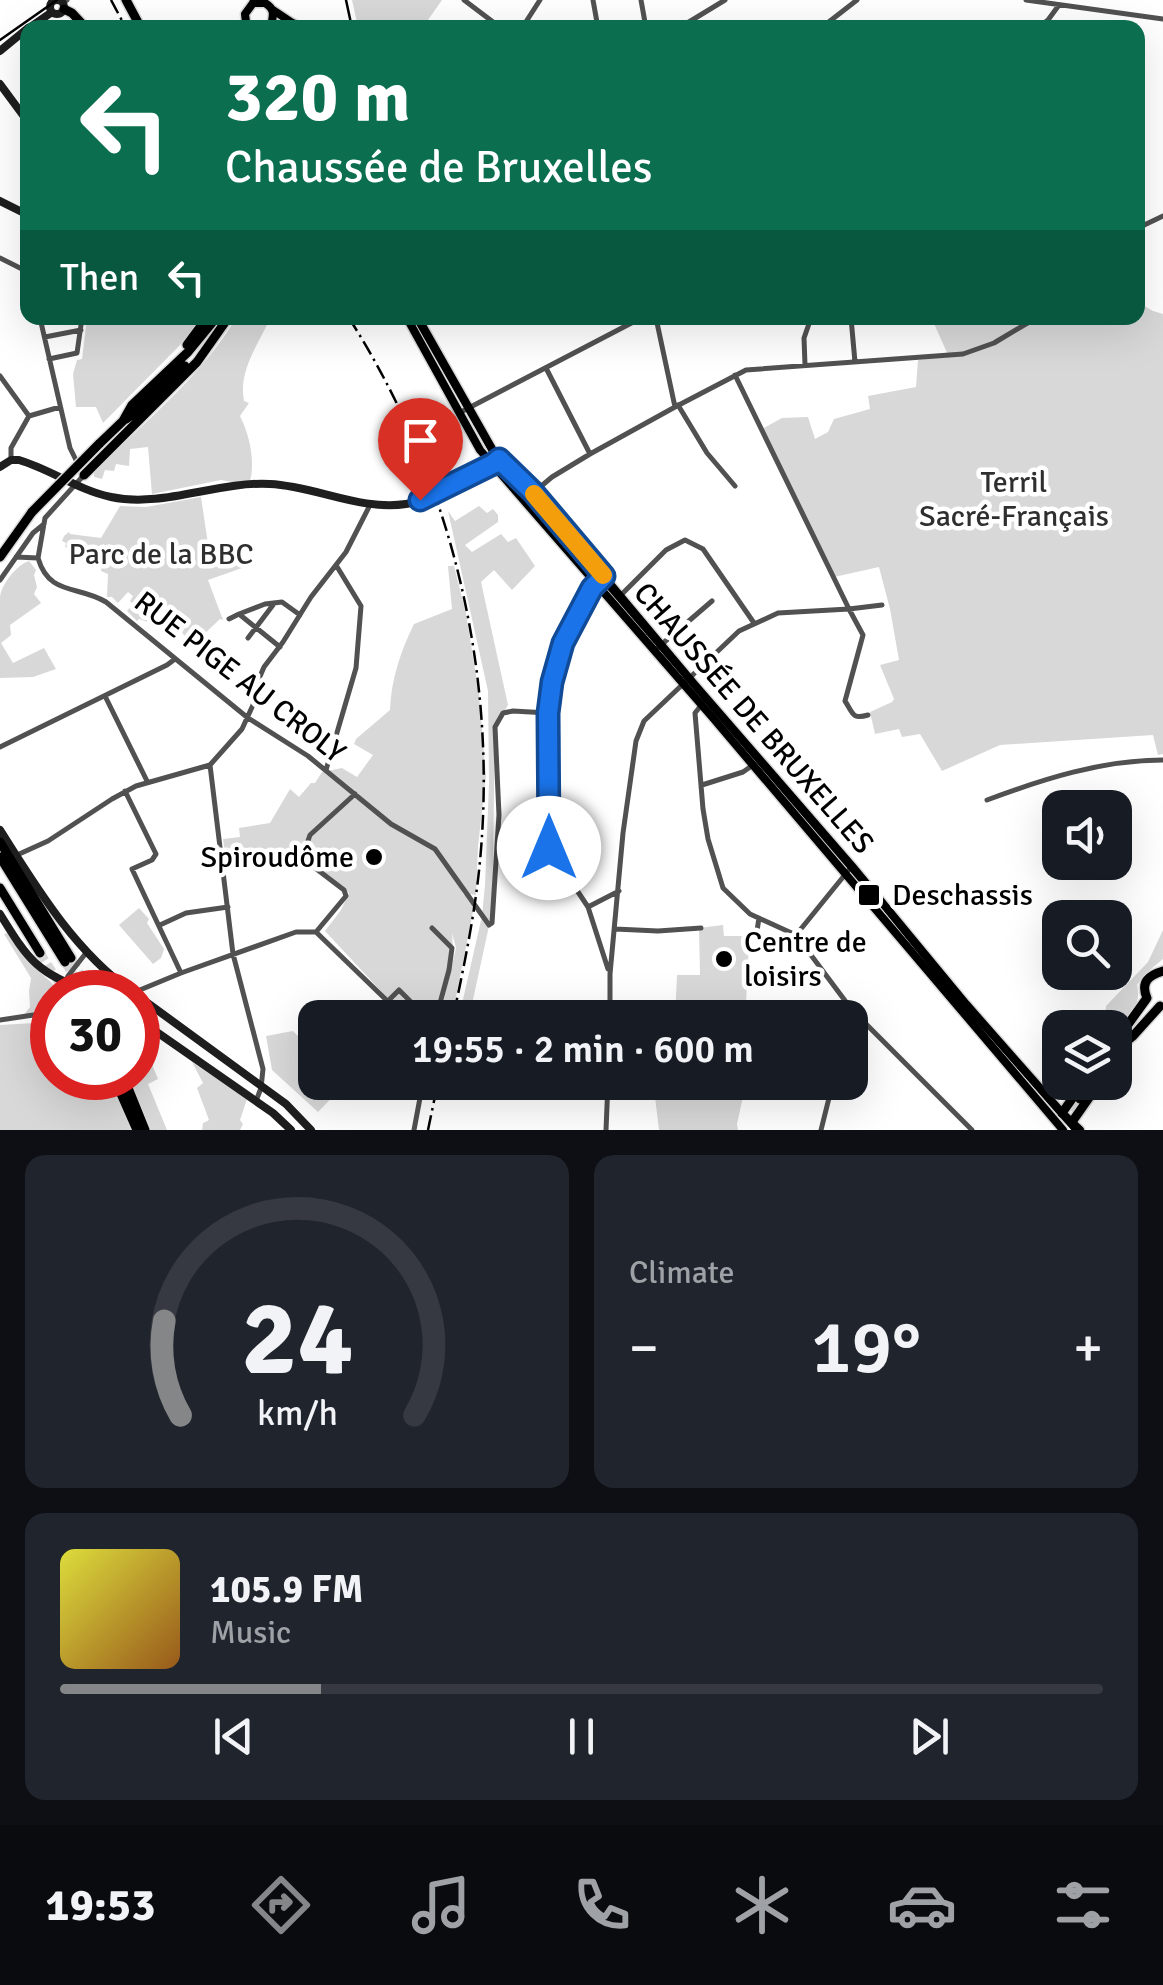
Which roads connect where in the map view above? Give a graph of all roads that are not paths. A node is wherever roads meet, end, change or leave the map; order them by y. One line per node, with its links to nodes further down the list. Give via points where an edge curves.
1 (464, 0): 14 (street)
2 (725, 0): 15 (street)
3 (857, 0): 16 (street)
4 (1026, 0): 7 (street)
5 (252, 2): 8 (main road)
6 (57, 4): 10 (street); 11 (highway)
7 (1059, 4): 9 (street); 17 (street)
8 (272, 9): 12 (main road); 13 (main road)
9 (1163, 19)
10 (38, 20)
11 (79, 20)
12 (273, 20)
13 (288, 20)
14 (490, 20)
15 (693, 20)
16 (831, 20)
17 (1045, 20)
18 (20, 34): 19 (street)
19 (0, 50)
20 (0, 84): 21 (street)
21 (20, 111)
22 (41, 325): 35 (street)
23 (81, 325): 34 (street)
24 (201, 325): 43 (highway)
25 (210, 325): 43 (highway)
26 (223, 325): 36 (highway)
27 (412, 325): 46 (main road, CHAUSSÉE DE BRUXELLES)
28 (422, 325): 46 (main road, CHAUSSÉE DE BRUXELLES)
29 (627, 325): 40 (street)
30 (658, 325): 45 (street)
31 (809, 325): 39 (street)
32 (852, 325): 38 (street)
33 (1025, 325): 38 (street, via 963,354)
34 (81, 330): 35 (street); 37 (street, via 77,353)
35 (44, 337): 37 (street)
36 (206, 348): 48 (highway); 55 (highway)
37 (49, 359): 44 (street)
38 (855, 362): 39 (street)
39 (805, 365): 41 (street)
40 (546, 368): 46 (street); 50 (street)
41 (735, 375): 45 (street); 74 (street)
42 (0, 376): 47 (street)
43 (150, 388): 48 (highway)
44 (60, 406): 47 (street); 55 (street)
45 (676, 406): 50 (street); 57 (street)
46 (464, 410): 49 (main road, CHAUSSÉE DE BRUXELLES); 52 (main road, CHAUSSÉE DE BRUXELLES)
47 (28, 416): 51 (street)
48 (123, 421): 63 (highway, bridge, via 24,522)
49 (480, 450): 52 (main road, CHAUSSÉE DE BRUXELLES); 54 (street)
50 (590, 454): 59 (street)
51 (11, 460): 53 (street); 56 (street)
52 (495, 462): 54 (street); 59 (main road, CHAUSSÉE DE BRUXELLES); 60 (main road, CHAUSSÉE DE BRUXELLES)
53 (0, 467)
54 (474, 472): 61 (street, via 406,504)
55 (84, 475): 56 (street); 58 (street)
56 (74, 485): 58 (street); 62 (street)
57 (736, 486)
58 (92, 492): 61 (street, via 146,500 272,484)
59 (533, 492): 60 (street); 67 (main road, CHAUSSÉE DE BRUXELLES)
60 (524, 499): 69 (main road, CHAUSSÉE DE BRUXELLES)
61 (371, 503): 66 (street)
62 (44, 524): 64 (street); 65 (street)
63 (0, 557)
64 (16, 557): 65 (street); 68 (street)
65 (38, 558): 83 (street, RUE PIGE AU CROLY, via 57,586 101,598)
66 (336, 566): 76 (street); 94 (street, via 361,606 356,668)
67 (604, 576): 69 (street); 70 (main road, CHAUSSÉE DE BRUXELLES)
68 (0, 580)
69 (594, 583): 82 (main road, CHAUSSÉE DE BRUXELLES); 87 (street, via 563,643)
70 (620, 596): 78 (street, via 686,540 703,549); 82 (main road, CHAUSSÉE DE BRUXELLES)
71 (712, 601): 82 (street)
72 (274, 603): 75 (street); 76 (street); 79 (street)
73 (882, 606): 74 (street)
74 (849, 609): 78 (street, via 778,613); 88 (street, via 862,635 846,700 854,716)
75 (239, 614): 77 (street); 79 (street)
76 (300, 615): 81 (street)
77 (229, 618)
78 (754, 623): 84 (street)
79 (256, 628): 80 (street); 81 (street)
80 (248, 638)
81 (280, 647): 89 (street, via 260,674)
82 (658, 648): 84 (main road, CHAUSSÉE DE BRUXELLES)
83 (175, 658): 85 (street); 89 (street, RUE PIGE AU CROLY)
84 (686, 680): 86 (main road, CHAUSSÉE DE BRUXELLES); 109 (street, via 644,720 636,742)
85 (104, 696): 90 (street); 95 (street)
86 (704, 702): 93 (main road, CHAUSSÉE DE BRUXELLES); 96 (street, via 695,713); 106 (main road, CHAUSSÉE DE BRUXELLES)
87 (548, 713): 98 (street, RUE PIGE AU CROLY, via 503,713 496,727 499,815 489,926 436,849); 112 (street, via 549,848)
88 (868, 715)
89 (248, 718): 92 (street); 94 (street, RUE PIGE AU CROLY)
90 (0, 747)
91 (1163, 760): 99 (street, via 1086,769)
92 (210, 765): 95 (street); 105 (street)
93 (753, 766): 96 (street); 107 (main road, CHAUSSÉE DE BRUXELLES)
94 (326, 770): 98 (street, RUE PIGE AU CROLY)
95 (147, 781): 97 (street)
96 (702, 785): 115 (street, via 708,839 724,888)
97 (125, 791): 102 (street); 116 (street, via 156,854 132,869)
98 (355, 794): 104 (street, via 310,836)
99 (987, 800)
100 (0, 830): 102 (street)
101 (0, 842): 103 (highway, via 68,960)
102 (16, 856): 124 (street)
103 (0, 857)
104 (302, 858): 105 (street); 120 (street, via 346,893)
105 (223, 865): 113 (street)
106 (852, 866): 107 (street); 157 (main road, CHAUSSÉE DE BRUXELLES)
107 (845, 874): 121 (street); 157 (main road, CHAUSSÉE DE BRUXELLES)
108 (0, 888): 111 (highway)
109 (619, 891): 112 (street); 119 (street)
110 (0, 899): 111 (highway)
111 (12, 907): 123 (highway)
112 (588, 907): 131 (street)
113 (228, 908): 116 (street, via 186,912); 125 (street)
114 (0, 914): 126 (street)
115 (759, 918): 121 (street); 122 (street)
116 (160, 925): 130 (street)
117 (432, 928): 137 (street, via 452,948)
118 (701, 928): 119 (street)
119 (616, 929): 131 (street)
120 (316, 932): 125 (street, via 296,932); 134 (street)
121 (796, 936): 139 (street)
122 (756, 937)
123 (40, 953)
124 (86, 953): 127 (street); 128 (street)
125 (234, 954): 130 (street); 148 (street)
126 (42, 970)
127 (74, 970)
128 (106, 970)
129 (1163, 972): 133 (highway, via 1147,979)
130 (180, 973): 132 (street)
131 (610, 974): 138 (street)
132 (160, 982)
133 (1147, 998): 140 (highway); 144 (highway)
134 (387, 1000)
135 (389, 1000): 136 (street, via 399,990)
136 (409, 1000)
137 (441, 1000)
138 (610, 1000)
139 (841, 1000)
140 (1162, 1005): 146 (highway)
141 (160, 1012): 148 (street)
142 (30, 1016): 143 (street)
143 (0, 1020)
144 (1132, 1027)
145 (868, 1030): 166 (street)
146 (1132, 1030)
147 (160, 1034): 156 (street)
148 (262, 1085): 156 (street); 162 (street)
149 (123, 1100): 159 (highway)
150 (133, 1100): 160 (highway)
151 (420, 1100): 163 (street)
152 (607, 1100): 164 (street)
153 (828, 1100): 165 (street)
154 (1073, 1100): 157 (highway)
155 (1087, 1100): 158 (highway)
156 (255, 1101): 161 (street)
157 (1057, 1120): 158 (main road, CHAUSSÉE DE BRUXELLES)
158 (1067, 1127): 167 (main road, CHAUSSÉE DE BRUXELLES)
159 (136, 1130)
160 (146, 1130)
161 (291, 1130)
162 (311, 1130)
163 (414, 1130)
164 (606, 1130)
165 (820, 1130)
166 (972, 1130)
167 (1080, 1130)

